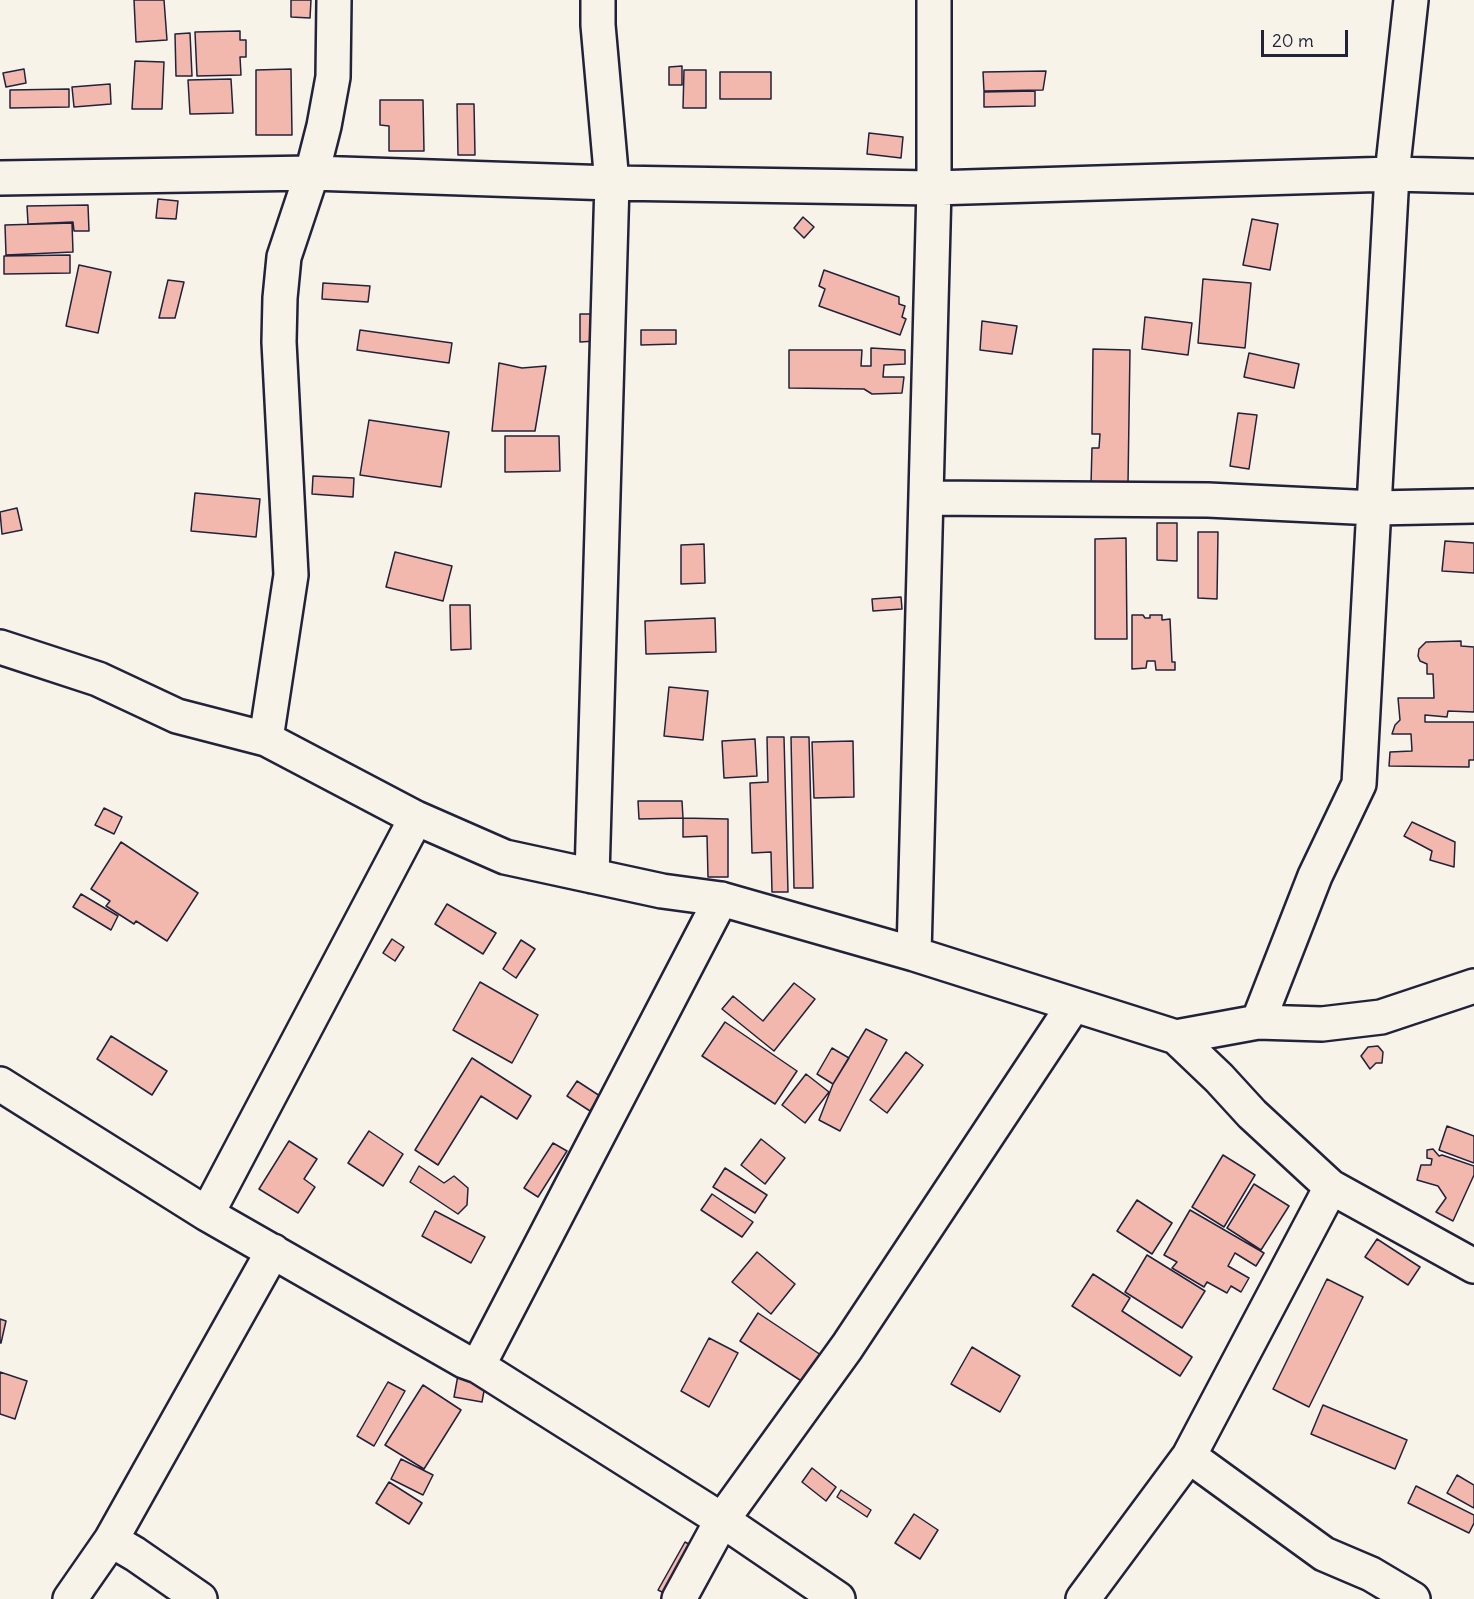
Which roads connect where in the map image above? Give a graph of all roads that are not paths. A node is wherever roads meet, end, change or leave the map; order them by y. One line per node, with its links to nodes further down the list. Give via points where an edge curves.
1 (334, 0): 5 (street, via 333,77)
2 (598, 0): 9 (street)
3 (934, 0): 10 (street)
4 (1411, 0): 6 (street)
5 (312, 173): 8 (street); 9 (street); 15 (street, via 284,257 280,298 291,575)
6 (1392, 174): 7 (street); 10 (street); 13 (street)
7 (1474, 176)
8 (0, 178)
9 (612, 183): 10 (street); 17 (street)
10 (934, 188): 11 (street)
11 (926, 498): 13 (street, via 1208,500); 19 (street)
12 (1474, 506): 13 (street)
13 (1375, 508): 22 (street, via 1359,784 1316,876)
14 (0, 647): 15 (street, via 98,679 177,716)
15 (266, 739): 16 (street)
16 (416, 818): 17 (street, via 505,857); 26 (street)
17 (592, 876): 18 (street)
18 (721, 899): 19 (street); 29 (street)
19 (914, 954): 21 (street)
20 (1474, 986): 22 (street, via 1381,1017 1322,1024)
21 (1073, 1006): 23 (street); 31 (street, via 847,1347)
22 (1258, 1022): 23 (street)
23 (1176, 1037): 25 (street)
24 (0, 1084): 26 (street)
25 (1331, 1187): 28 (street); 30 (street)
26 (207, 1214): 27 (street)
27 (273, 1251): 29 (street); 32 (street)
28 (1474, 1266)
29 (478, 1366): 31 (street)
30 (1190, 1456): 37 (street); 38 (street, via 1324,1554 1371,1574)
31 (722, 1520): 35 (street); 36 (street)
32 (111, 1540): 33 (street); 34 (street)
33 (70, 1599)
34 (200, 1599)
35 (679, 1599)
36 (838, 1599)
37 (1083, 1599)
38 (1413, 1599)

